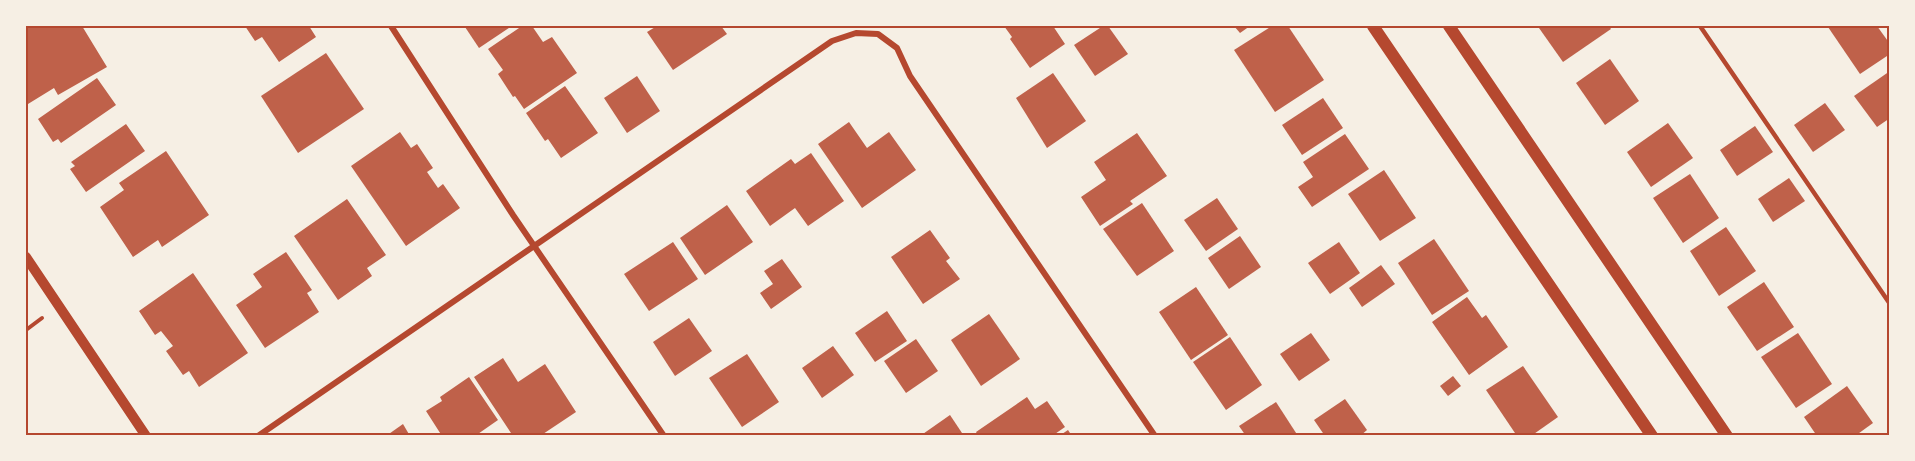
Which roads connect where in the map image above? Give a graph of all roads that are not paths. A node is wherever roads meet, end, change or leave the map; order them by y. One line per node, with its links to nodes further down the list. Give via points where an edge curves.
1 (391, 26): 5 (street)
2 (1373, 26): 12 (main road)
3 (1449, 26): 13 (main road)
4 (1700, 26): 7 (lane)
5 (535, 246): 9 (street); 10 (street); 11 (street, via 832,41 856,33 878,34 897,48 910,76)
6 (26, 257): 8 (street)
7 (1890, 304)
8 (146, 435)
9 (258, 435)
10 (664, 435)
11 (1155, 435)
12 (1652, 435)
13 (1727, 435)

